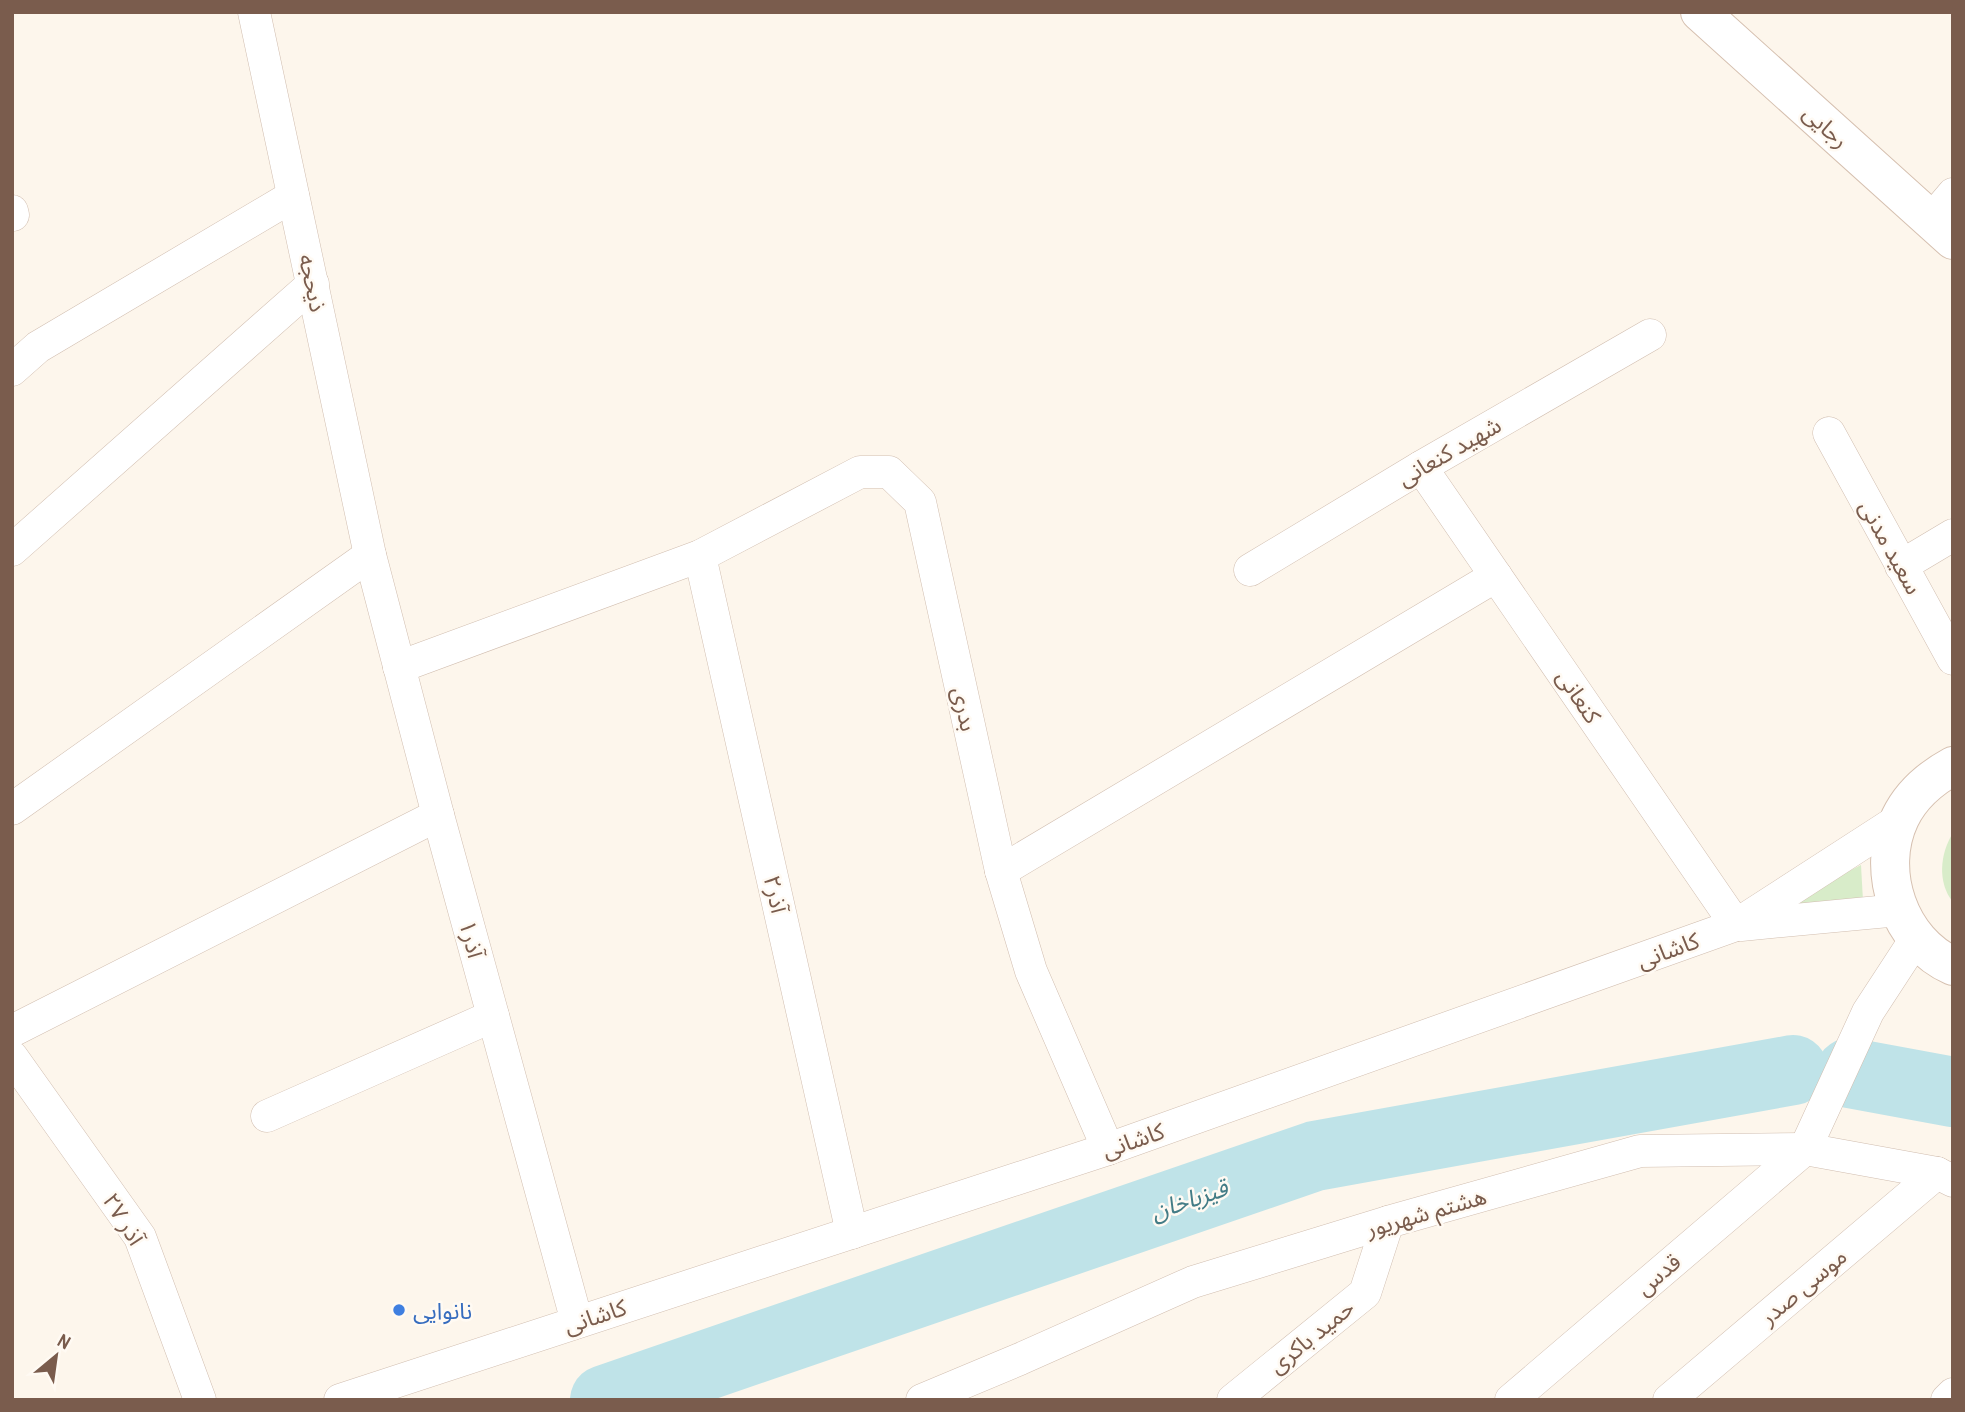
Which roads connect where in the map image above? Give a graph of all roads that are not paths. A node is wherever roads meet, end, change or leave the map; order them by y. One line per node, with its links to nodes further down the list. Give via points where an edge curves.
1 (254, 12): 3 (street, ذیحجه)
2 (1700, 12): 4 (main road, رجایی)
3 (293, 196): 5 (street, ذیحجه); 7 (street, via 38,347)
4 (1945, 218)
5 (313, 284): 11 (street); 12 (street, ذیحجه)
6 (1650, 335): 9 (street, شهید کنعانی)
7 (12, 370)
8 (1829, 433): 14 (street, سعید مدنی)
9 (1421, 467): 15 (street, شهید کنعانی); 16 (street, کنعانی)
10 (1953, 535): 14 (street)
11 (12, 550)
12 (370, 555): 18 (street, آذر۱); 20 (street)
13 (700, 556): 18 (street, بدری); 23 (street, بدری, via 860,472 889,472 920,502); 35 (street, آذر۲)
14 (1901, 566): 17 (street, سعید مدنی)
15 (1250, 570)
16 (1496, 576): 23 (street); 24 (street, کنعانی)
17 (1953, 659)
18 (399, 667): 21 (street, آذر۱)
19 (1953, 766): 22 (main road, via 1916,794)
20 (12, 809)
21 (438, 815): 27 (street, آذر۱); 28 (street)
22 (1900, 819): 24 (street, کاشانی); 25 (main road, via 1891,849 1891,880)
23 (1001, 871): 31 (street, بدری, via 1031,971)
24 (1736, 925): 25 (street); 31 (street, کاشانی)
25 (1907, 925): 26 (main road); 32 (street)
26 (1953, 965)
27 (493, 1016): 30 (street); 36 (street, آذر۱)
28 (12, 1031)
29 (12, 1057): 38 (street, ۲۷ آذر, via 140,1237)
30 (267, 1116)
31 (1108, 1149): 35 (street, کاشانی)
32 (1805, 1149): 33 (street, هشتم شهریور); 34 (street, هشتم شهریور, via 1640,1151); 42 (street, قدس)
33 (1945, 1177): 43 (street, موسی صدر)
34 (1388, 1222): 40 (street, هشتم شهریور, via 1193,1282); 41 (street, حمید باکری, via 1365,1293)
35 (852, 1233): 36 (street, کاشانی)
36 (577, 1322): 39 (street, کاشانی)
37 (1953, 1394): 44 (street)
38 (200, 1400)
39 (340, 1400)
40 (922, 1400)
41 (1233, 1400)
42 (1511, 1400)
43 (1669, 1400)
44 (1947, 1400)

